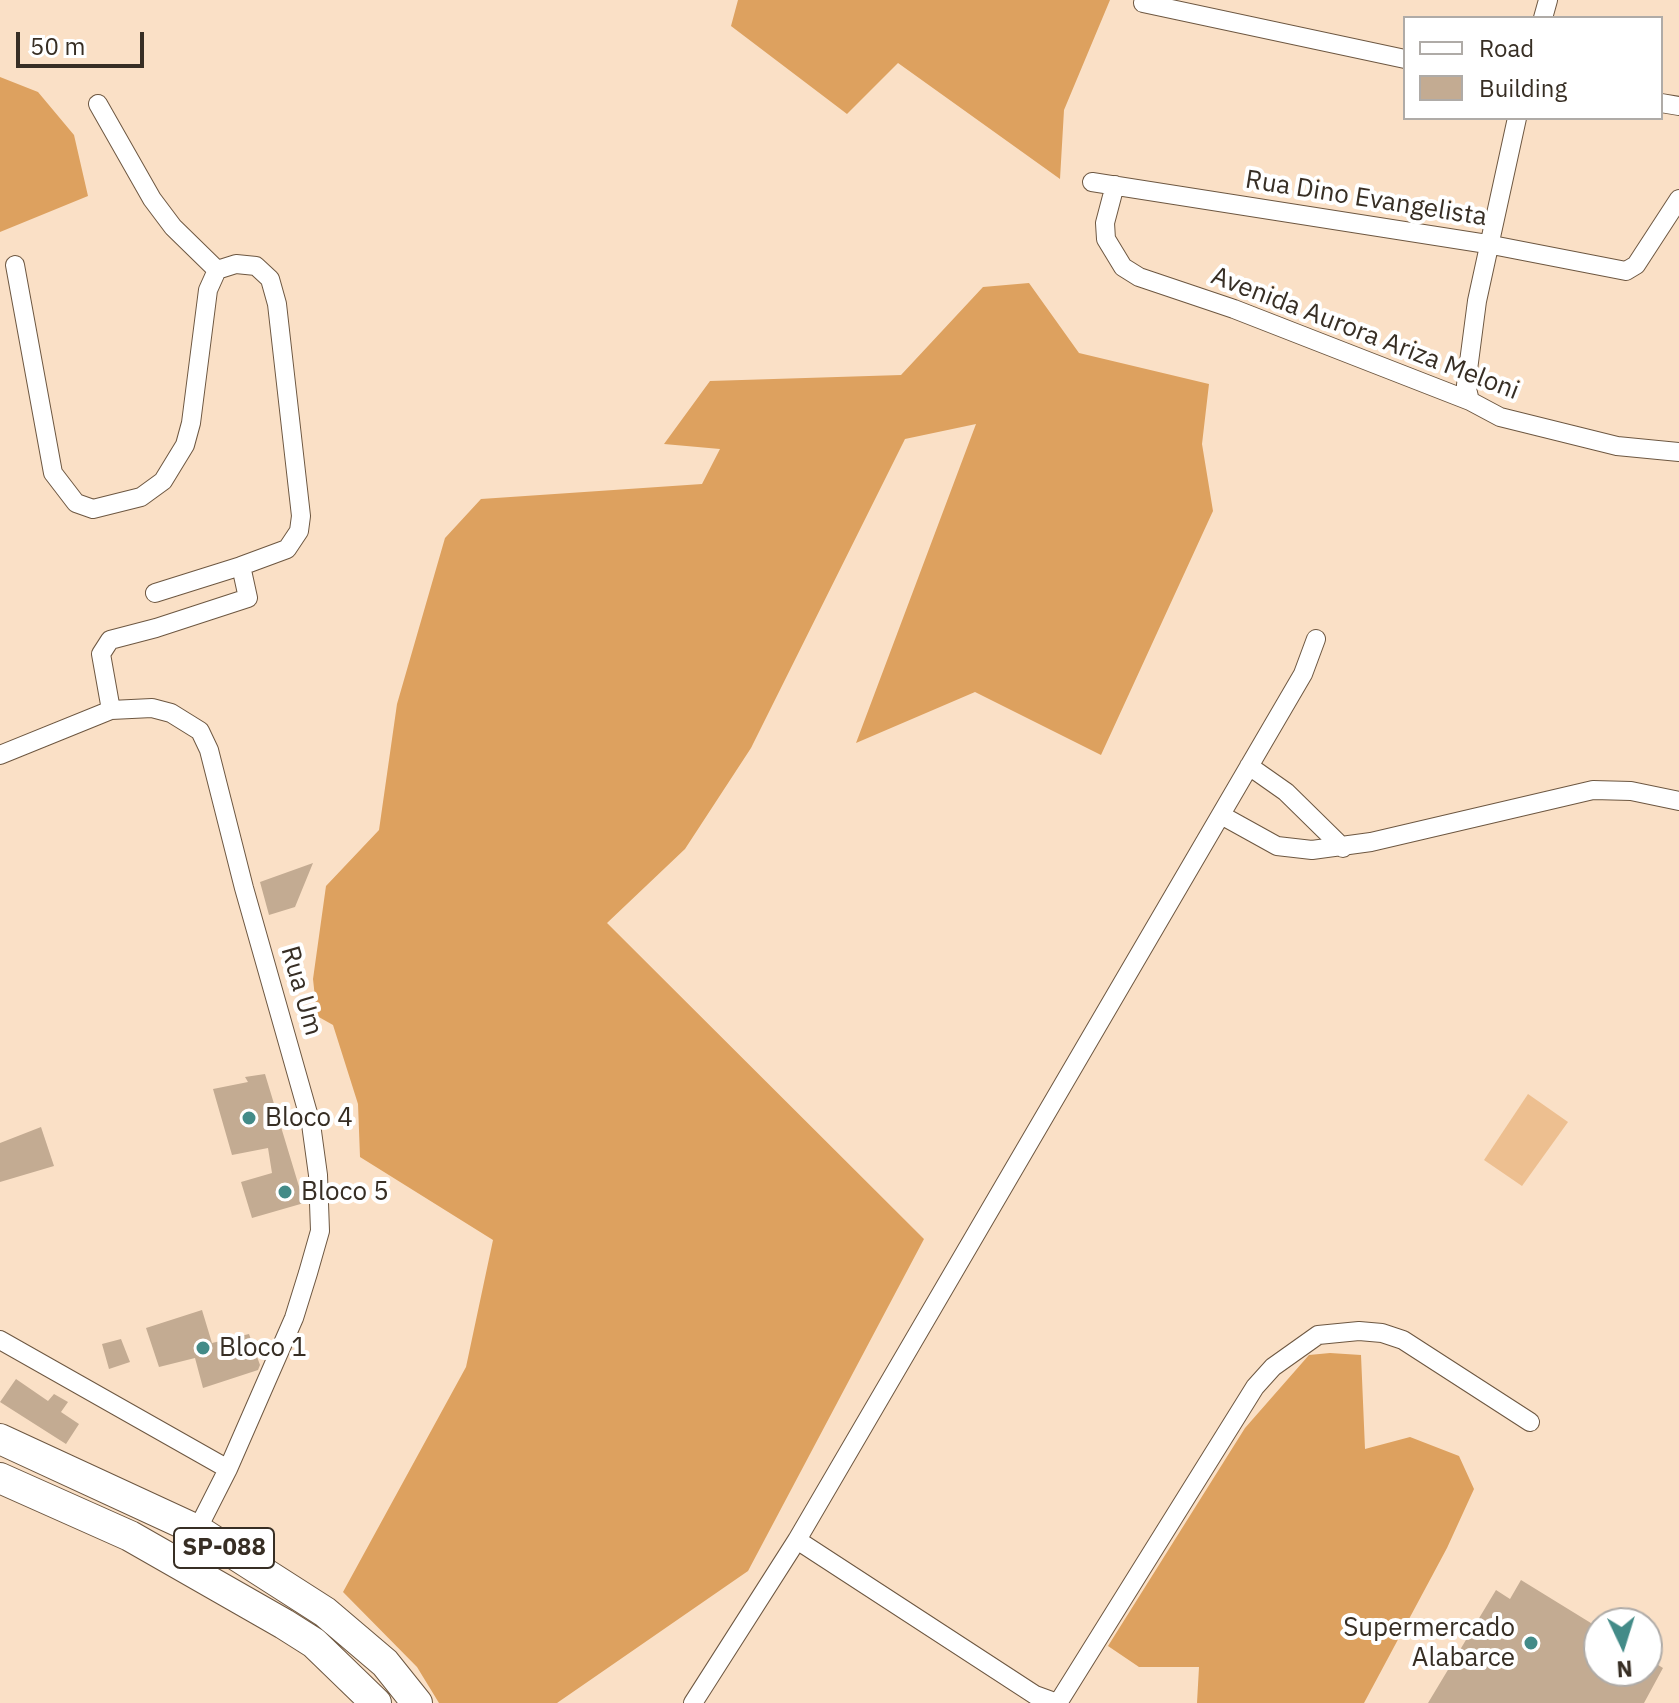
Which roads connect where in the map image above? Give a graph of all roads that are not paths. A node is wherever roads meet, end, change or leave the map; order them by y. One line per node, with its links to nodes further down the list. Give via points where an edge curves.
1 (1143, 3): 2 (street)
2 (1403, 59)
3 (98, 104): 10 (street, via 152,199)
4 (1517, 120): 8 (street)
5 (1092, 182): 6 (street, Rua Dino Evangelista)
6 (1115, 185): 8 (street, Rua Dino Evangelista); 11 (street, Avenida Aurora Ariza Meloni, via 1106,239 1123,267 1139,277)
7 (1679, 199): 8 (street, Rua Dino Evangelista, via 1630,270)
8 (1487, 244): 11 (street, via 1468,368)
9 (15, 265): 10 (street, via 53,473 76,503 93,509 141,497 163,481 180,456 191,423 208,290)
10 (217, 270): 13 (street, via 247,264 270,279 301,516 299,531 287,549)
11 (1470, 401): 12 (street, Avenida Aurora Ariza Meloni, via 1500,417 1546,429 1617,446)
12 (1679, 452)
13 (241, 566): 14 (street); 16 (street, via 248,598 110,640 101,654)
14 (155, 593)
15 (1316, 639): 18 (street, via 1303,674)
16 (111, 710): 17 (street, Rua Um); 25 (street, Rua Um, via 152,708 171,713 200,731 209,750 315,1150 320,1231 294,1318)
17 (0, 755)
18 (1249, 766): 20 (street); 21 (street, via 1286,792)
19 (1679, 801): 21 (street, via 1593,790)
20 (1221, 815): 21 (street, via 1277,846); 28 (street)
21 (1343, 848)
22 (0, 1340): 25 (street)
23 (1530, 1422): 33 (street, via 1403,1340 1359,1331 1318,1335 1255,1387)
24 (0, 1439): 27 (main road, SP-088)
25 (228, 1469): 27 (street, Rua Um)
26 (0, 1478): 30 (main road, SP-088, via 130,1536 284,1624 314,1643)
27 (197, 1530): 31 (main road, SP-088, via 325,1612 385,1663)
28 (797, 1540): 29 (street); 32 (street)
29 (1036, 1699): 33 (street)
30 (376, 1703)
31 (417, 1703)
32 (693, 1703)
33 (1058, 1703)

